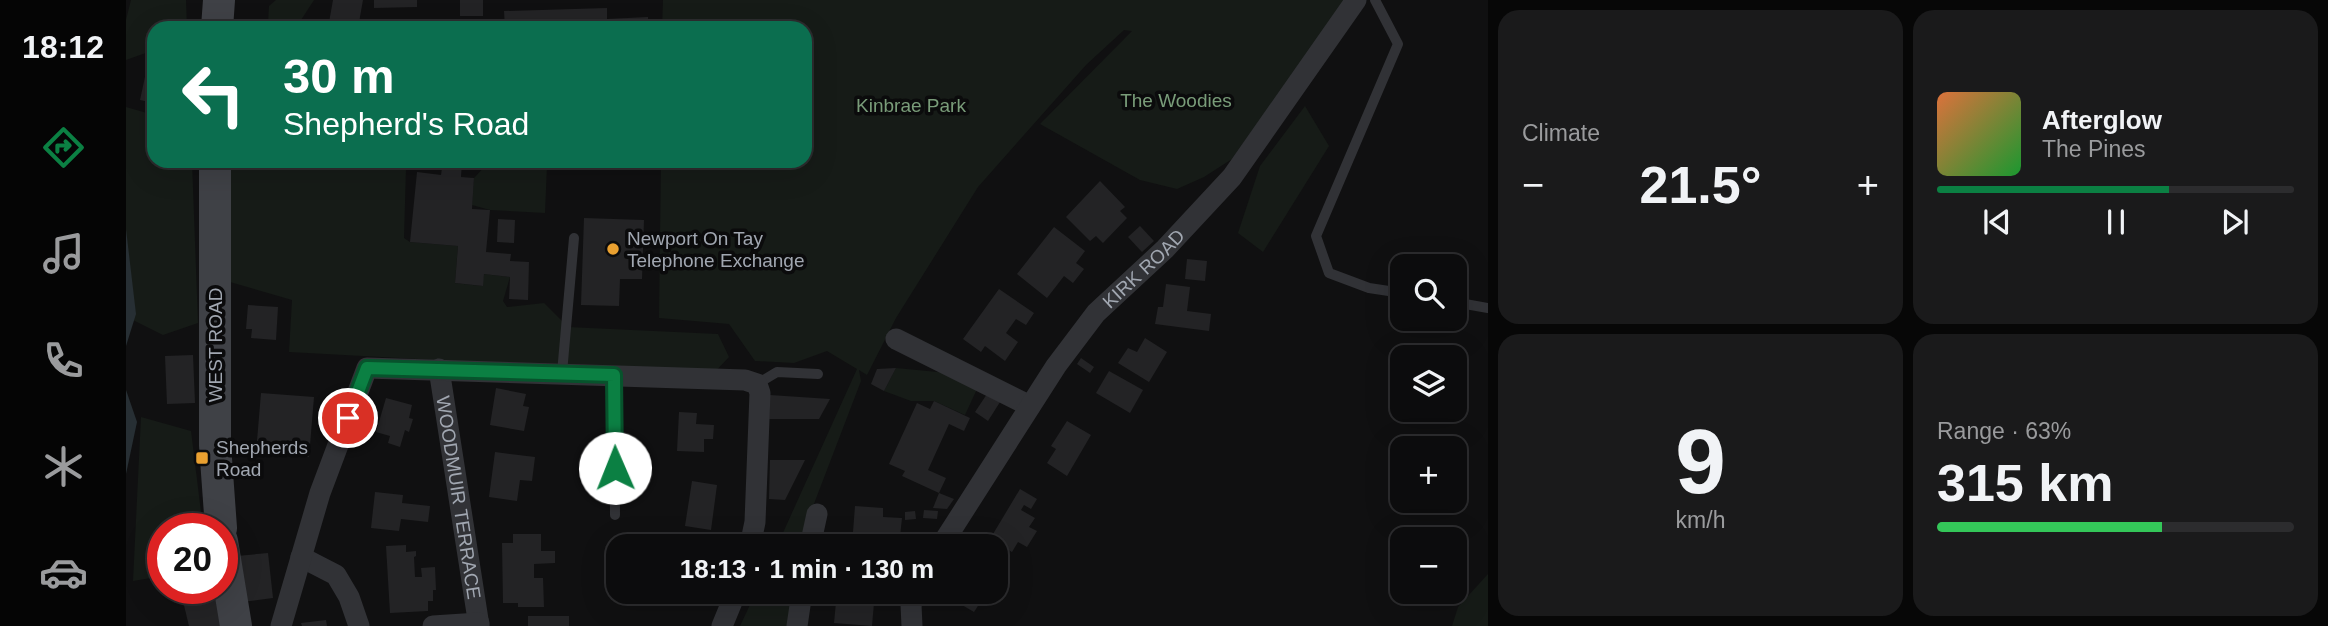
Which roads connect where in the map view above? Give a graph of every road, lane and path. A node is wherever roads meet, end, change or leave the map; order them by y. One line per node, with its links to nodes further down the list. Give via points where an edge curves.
1 (219, 0): 4 (main road)
2 (1356, 0): 16 (street, KIRK ROAD, via 1232,177 1165,249 1096,313)
3 (1375, 0): 7 (lane, via 1398,44 1316,236 1329,273)
4 (218, 21)
5 (215, 168): 17 (main road, WEST ROAD, via 215,445)
6 (574, 238): 12 (lane)
7 (1390, 291)
8 (1467, 304): 9 (lane)
9 (1488, 308)
10 (896, 340): 16 (street)
11 (439, 369): 12 (street); 23 (street, via 367,368); 28 (street, WOODMUIR TERRACE)
12 (562, 373): 14 (street)
13 (818, 374): 15 (lane, via 777,372)
14 (614, 375): 15 (street); 19 (lane)
15 (757, 384): 20 (street)
16 (1030, 405): 22 (street, KIRK ROAD)
17 (220, 513)
18 (817, 514): 21 (street)
19 (615, 515)
20 (752, 534)
21 (813, 534)
22 (949, 534)
23 (301, 557): 30 (street); 31 (street, via 336,575)
24 (232, 604): 29 (main road)
25 (731, 604): 33 (street)
26 (800, 604): 34 (street)
27 (911, 604): 35 (street)
28 (479, 625): 32 (street)
29 (236, 626)
30 (281, 626)
31 (359, 626)
32 (433, 626)
33 (722, 626)
34 (797, 626)
35 (912, 626)

